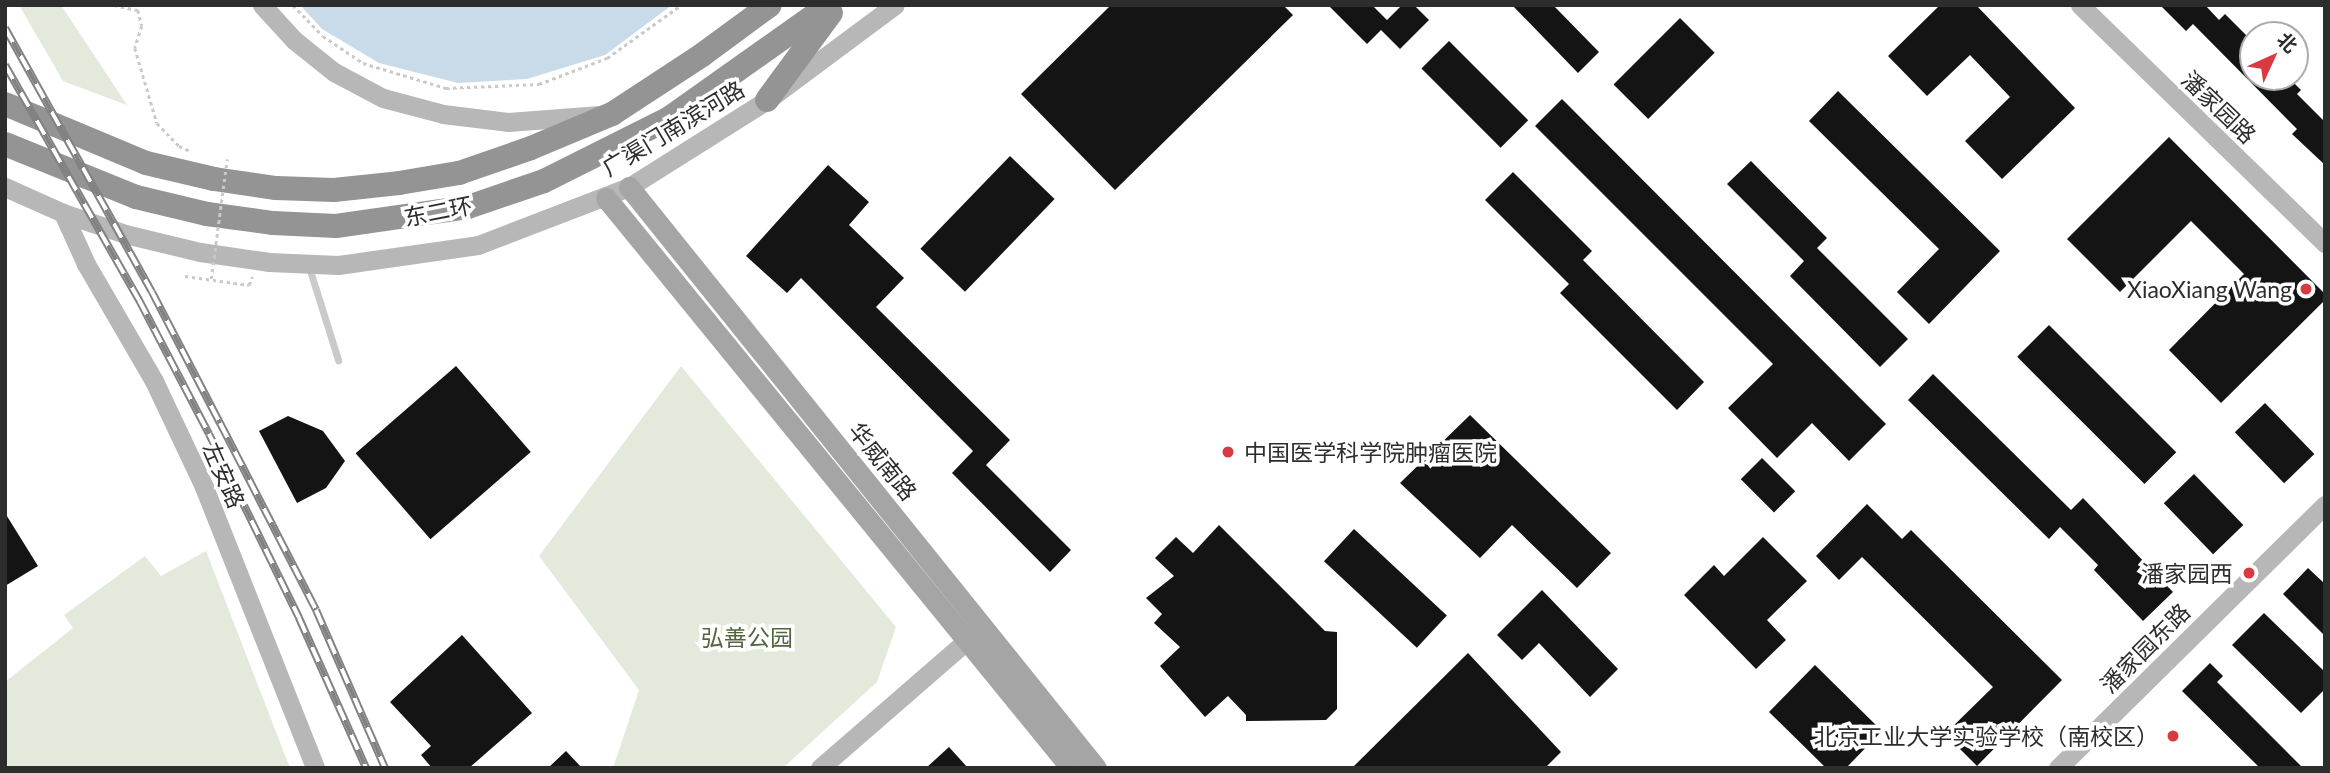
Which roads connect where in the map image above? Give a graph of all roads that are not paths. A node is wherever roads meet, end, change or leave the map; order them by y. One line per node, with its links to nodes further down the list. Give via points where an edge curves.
1 (262, 5): 9 (street, via 294,40 334,72 383,98 443,114 508,122)
2 (770, 5): 9 (highway, 东二环)
3 (829, 5): 10 (highway, 东二环, via 668,119 544,181 468,207 336,226 273,223 136,197)
4 (836, 5): 7 (highway)
5 (895, 5): 7 (street, 广渠门南滨河路)
6 (2080, 5): 15 (street, 潘家园路)
7 (767, 100): 12 (street, 广渠门南滨河路)
8 (10, 105): 9 (highway, 东二环, via 146,163 238,183 334,190 460,173)
9 (612, 114)
10 (5, 144)
11 (5, 187): 14 (street, 广渠门南滨河路)
12 (629, 187): 13 (street, 广渠门南滨河路); 23 (main road, 华威南路)
13 (606, 198): 16 (street, 广渠门南滨河路, via 478,245 338,264); 19 (main road, 华威南路)
14 (63, 213): 16 (street, 广渠门南滨河路, via 200,252); 20 (street, 左安路, via 86,264 154,381 204,487)
15 (2325, 243)
16 (308, 263): 17 (lane)
17 (338, 360)
18 (2325, 505): 24 (street, 潘家园东路)
19 (967, 640): 21 (street); 22 (main road, 华威南路)
20 (315, 768)
21 (820, 768)
22 (1071, 768)
23 (1096, 768)
24 (2059, 768)

